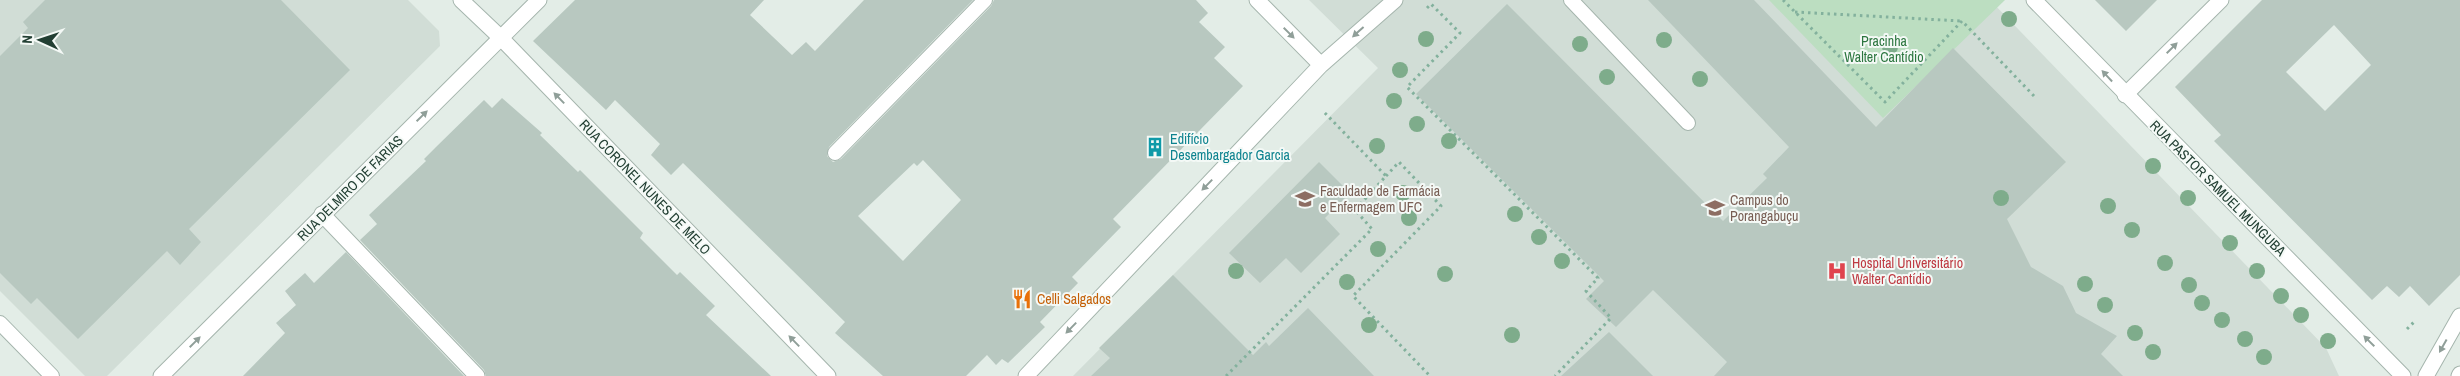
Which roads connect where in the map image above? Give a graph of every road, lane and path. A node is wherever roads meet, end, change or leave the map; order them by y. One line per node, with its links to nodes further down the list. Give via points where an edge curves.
1 (461, 0): 13 (street, RUA CORONEL NUNES DE MELO)
2 (538, 0): 13 (street, RUA DELMIRO DE FARIAS)
3 (985, 0): 19 (lane)
4 (1257, 0): 14 (street, one-way to 14)
5 (1395, 0): 14 (street, one-way to 14)
6 (1571, 0): 18 (lane)
7 (1783, 0): 11 (path)
8 (2034, 0): 15 (street, RUA PASTOR SAMUEL MUNGUBA, one-way to 8)
9 (2221, 0): 15 (street, one-way to 9)
10 (1427, 8): 33 (path, via 1431,4 1460,33 1407,87 1598,278 1586,291 1611,318)
11 (1795, 12): 12 (path); 12 (path, via 1885,102)
12 (1962, 21): 16 (path)
13 (502, 38): 21 (street, RUA DELMIRO DE FARIAS, one-way to 13); 29 (street, RUA CORONEL NUNES DE MELO, one-way to 13)
14 (1321, 65): 30 (street, one-way to 30)
15 (2126, 95): 34 (street, RUA PASTOR SAMUEL MUNGUBA, one-way to 15)
16 (2034, 96)
17 (1323, 112): 20 (path)
18 (1688, 123)
19 (835, 152)
20 (1386, 176): 31 (path, via 1355,210 1372,229); 32 (path, via 1399,162 1441,206 1353,296)
21 (322, 214): 27 (street, RUA DELMIRO DE FARIAS, one-way to 21); 28 (street)
22 (2460, 316): 35 (street, one-way to 35)
23 (2415, 321): 25 (path)
24 (0, 323): 26 (lane)
25 (2407, 329)
26 (52, 376)
27 (161, 376)
28 (477, 376)
29 (828, 376)
30 (1026, 376)
31 (1226, 376)
32 (1430, 376)
33 (1555, 376)
34 (2403, 376)
35 (2426, 376)

